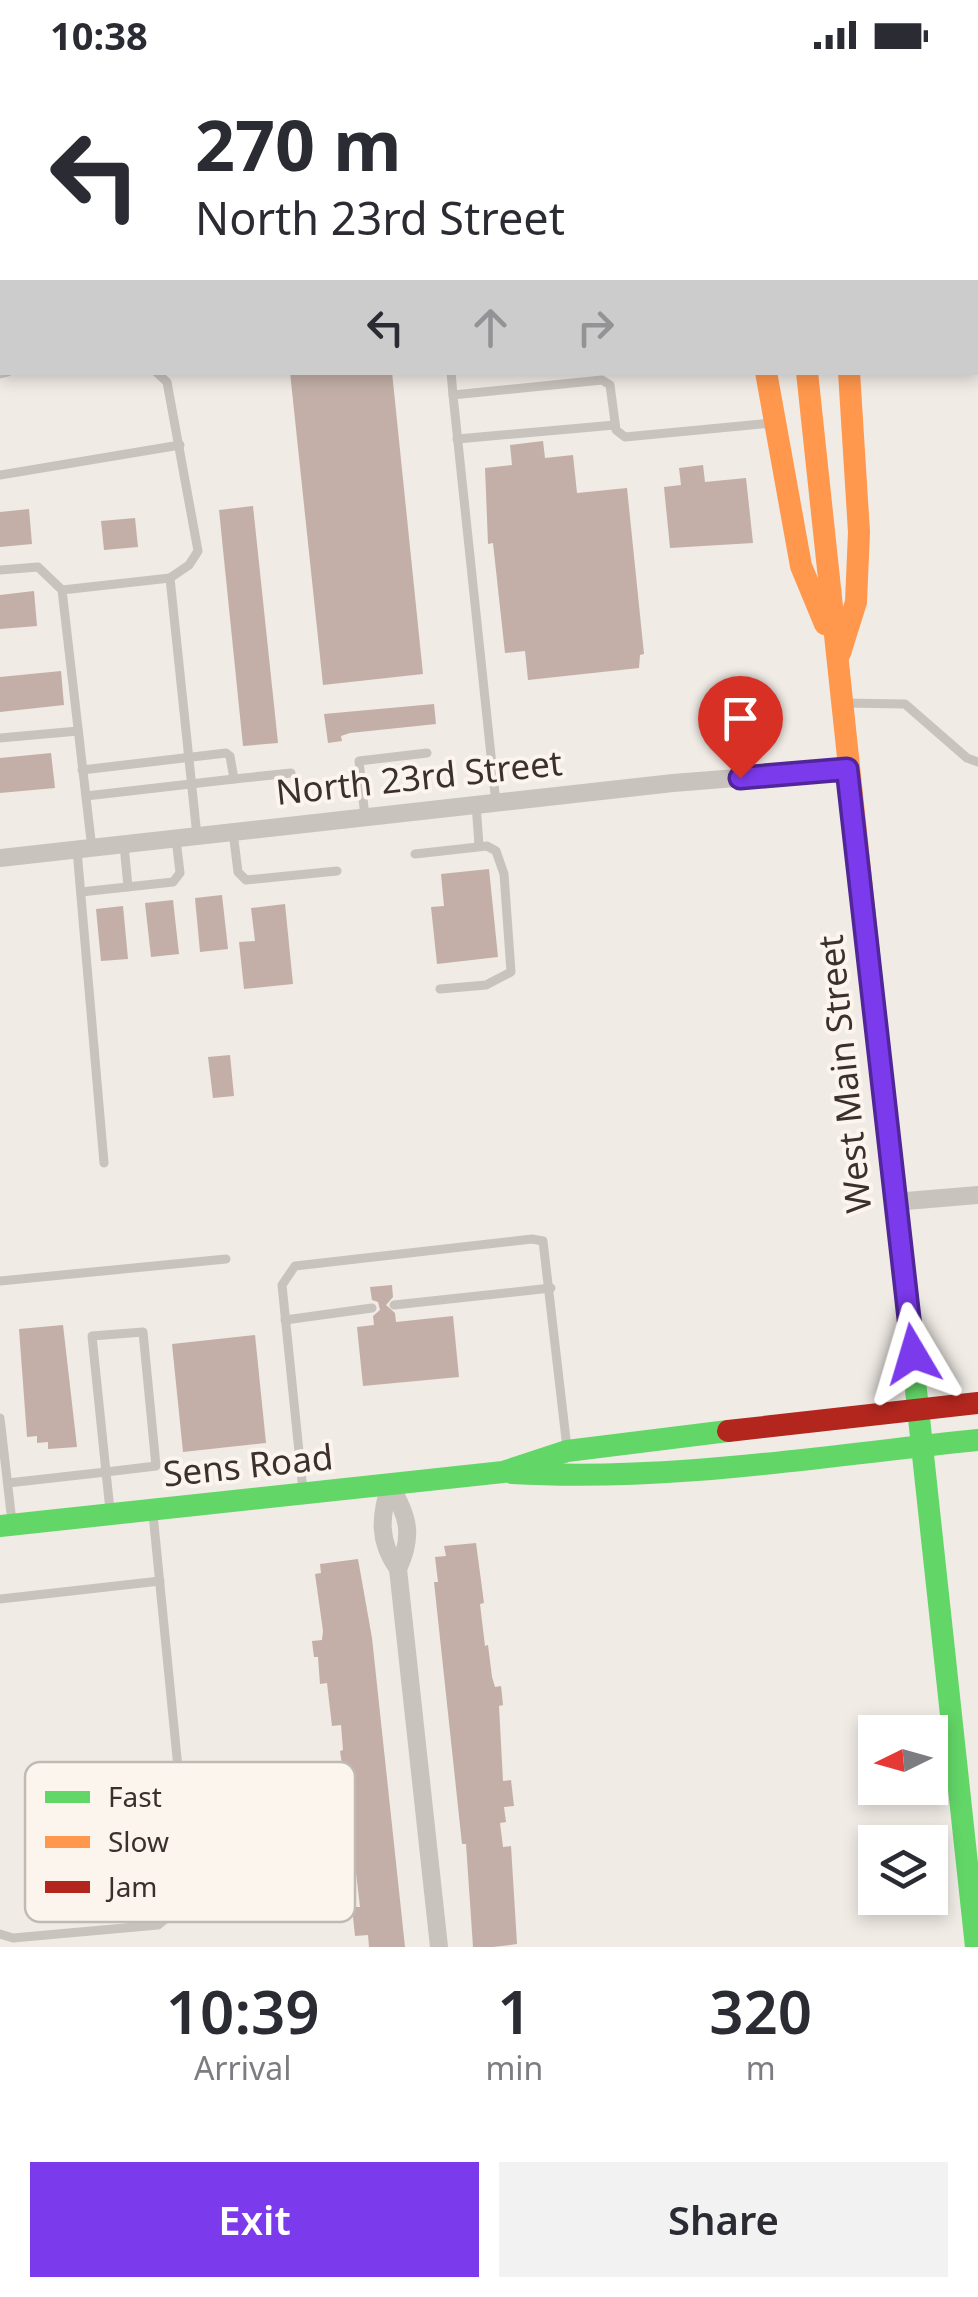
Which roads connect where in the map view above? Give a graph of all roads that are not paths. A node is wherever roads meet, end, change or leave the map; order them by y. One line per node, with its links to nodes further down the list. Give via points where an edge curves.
1 (159, 375): 12 (lane)
2 (450, 375): 8 (lane)
3 (609, 375): 7 (lane)
4 (766, 375): 9 (main road)
5 (807, 375): 17 (main road, West Main Street)
6 (848, 375): 17 (main road, via 857,585)
7 (610, 386): 8 (lane, via 602,380); 10 (lane)
8 (453, 395): 11 (lane)
9 (774, 422): 10 (lane, via 635,437 619,435); 17 (main road, via 800,566)
10 (615, 425): 11 (lane)
11 (457, 439): 30 (lane)
12 (180, 445): 13 (lane); 15 (lane, via 198,551)
13 (0, 475)
14 (0, 570): 16 (lane, via 38,567)
15 (170, 578): 16 (lane); 22 (lane)
16 (62, 590): 19 (lane)
17 (836, 655): 18 (main road, West Main Street)
18 (840, 704): 23 (lane, via 906,704); 24 (main road, West Main Street)
19 (78, 731): 20 (lane); 25 (lane)
20 (0, 738)
21 (427, 753): 32 (lane, via 359,761)
22 (188, 757): 25 (lane); 27 (lane, via 226,753); 28 (lane)
23 (978, 762)
24 (847, 769): 30 (street, North 23rd Street); 47 (main road, West Main Street)
25 (82, 770): 29 (lane)
26 (290, 773): 27 (lane)
27 (234, 779): 28 (lane)
28 (192, 784): 29 (lane); 34 (lane)
29 (86, 796): 38 (lane)
30 (496, 802): 31 (street, North 23rd Street)
31 (476, 804): 32 (street, North 23rd Street); 36 (lane)
32 (365, 816): 33 (street, North 23rd Street)
33 (233, 832): 34 (street, North 23rd Street); 41 (lane, via 238,872 246,880)
34 (197, 836): 35 (street, North 23rd Street)
35 (176, 839): 37 (street, North 23rd Street); 42 (lane, via 179,879)
36 (479, 844): 39 (lane); 44 (lane, via 500,858 511,972 486,985)
37 (124, 845): 38 (street, North 23rd Street); 42 (lane)
38 (84, 850): 40 (street, North 23rd Street); 43 (lane)
39 (415, 854)
40 (0, 858)
41 (337, 872)
42 (128, 887): 43 (lane)
43 (81, 892): 45 (lane)
44 (440, 988)
45 (104, 1163)
46 (978, 1194): 47 (street)
47 (894, 1202): 55 (main road, West Main Street)
48 (226, 1259): 49 (lane)
49 (0, 1281)
50 (551, 1288): 51 (lane); 53 (lane, via 547,1251 537,1239 296,1266 282,1285); 59 (lane)
51 (394, 1306)
52 (372, 1308): 53 (lane)
53 (286, 1320): 65 (lane)
54 (978, 1403): 55 (main road)
55 (920, 1410): 58 (main road, West Main Street); 59 (main road)
56 (0, 1418): 63 (lane)
57 (978, 1440): 58 (main road)
58 (924, 1444): 62 (main road); 75 (main road, West Main Street)
59 (567, 1451): 61 (main road); 62 (main road)
60 (106, 1472): 60 (lane, via 156,1466 143,1332 92,1336); 63 (lane); 67 (lane)
61 (502, 1472): 62 (main road); 64 (main road, Sens Road)
62 (570, 1478)
63 (8, 1483): 68 (lane)
64 (390, 1485): 65 (main road, Sens Road); 74 (street, via 406,1514 398,1569)
65 (304, 1495): 66 (main road, Sens Road)
66 (153, 1511): 67 (main road, Sens Road); 69 (lane)
67 (110, 1515): 68 (main road, Sens Road)
68 (6, 1526)
69 (160, 1581): 70 (lane); 71 (lane)
70 (0, 1598)
71 (178, 1762)
72 (163, 1922): 73 (lane)
73 (0, 1934)
74 (439, 1947)
75 (976, 1947)

